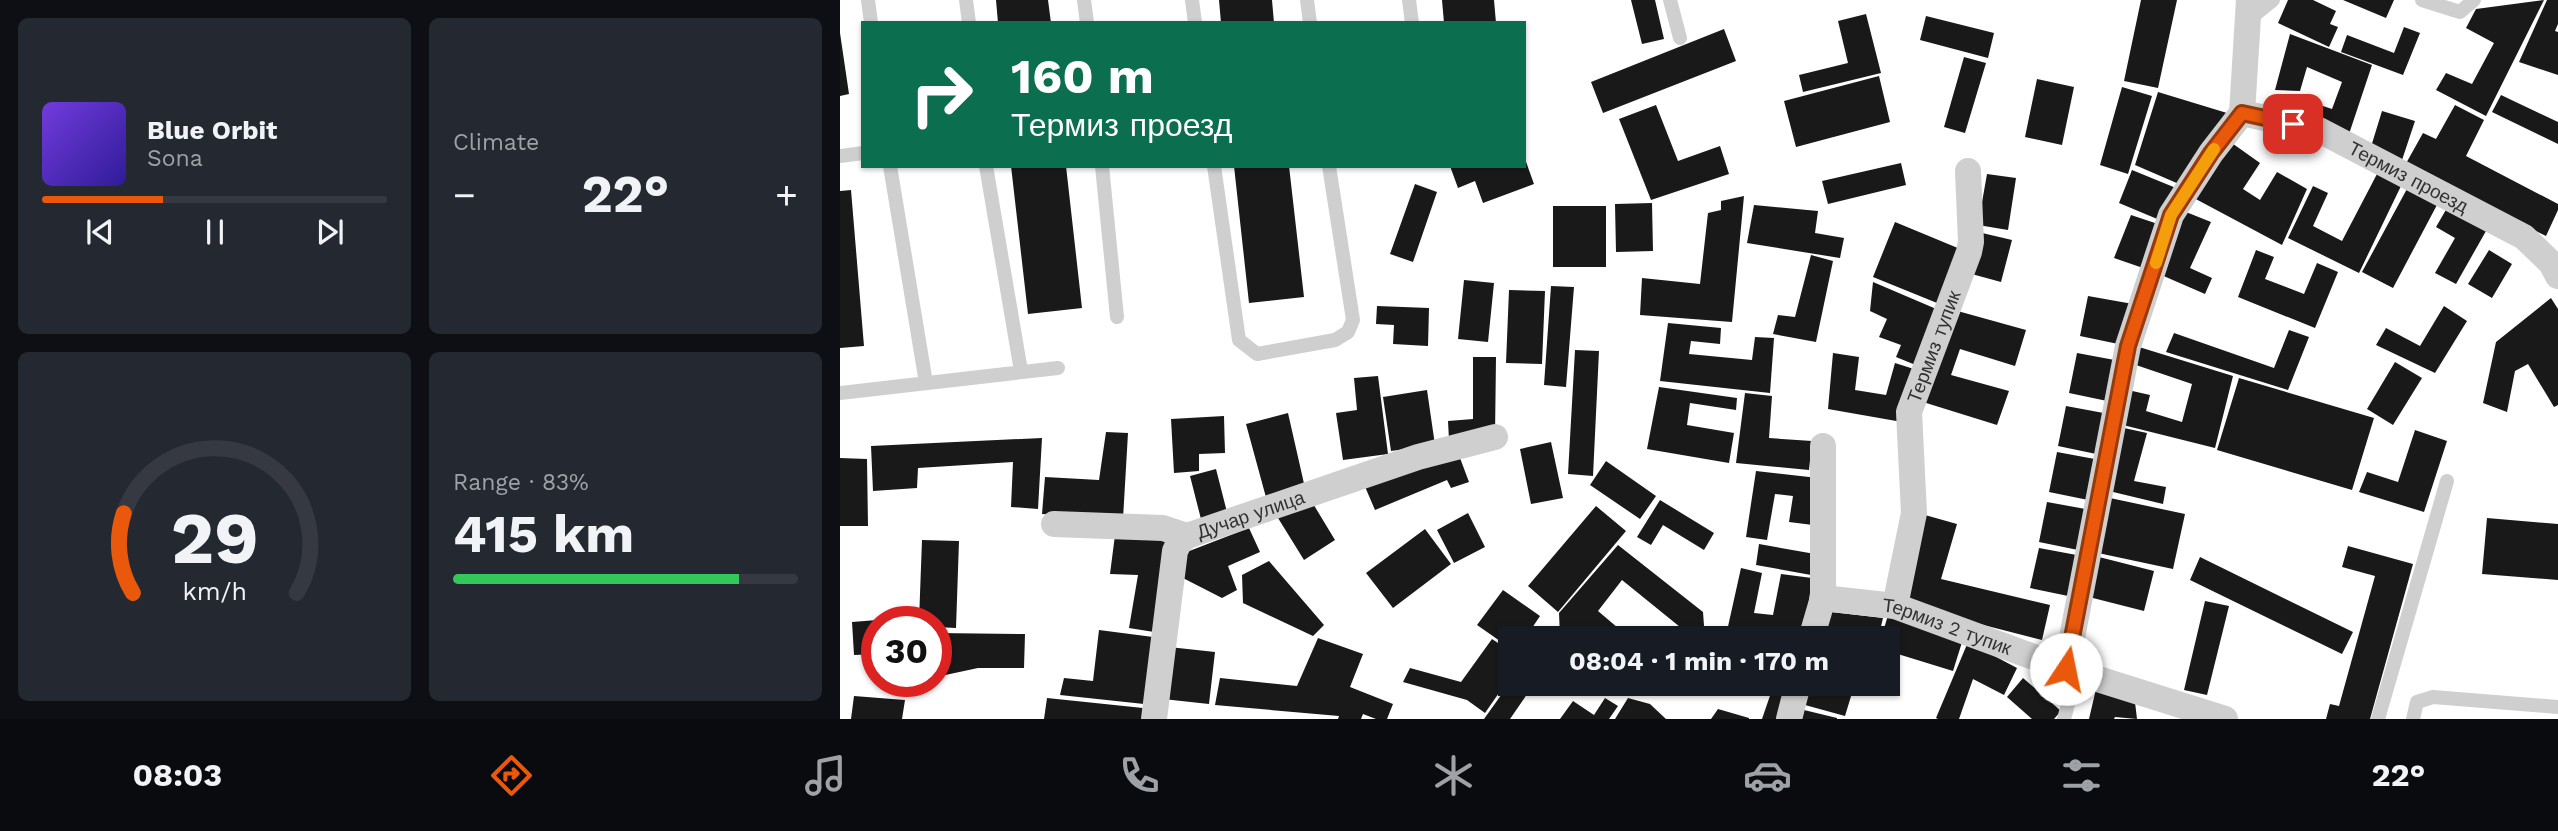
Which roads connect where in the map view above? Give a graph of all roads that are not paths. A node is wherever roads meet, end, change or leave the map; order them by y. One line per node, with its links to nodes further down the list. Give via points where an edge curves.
1 (868, 0): 12 (lane)
2 (966, 0): 13 (lane)
3 (1084, 0): 14 (lane)
4 (1192, 0): 15 (lane)
5 (1307, 0): 16 (lane)
6 (1409, 0): 17 (lane)
7 (1670, 0): 18 (lane)
8 (2273, 0): 11 (lane)
9 (2422, 0): 10 (lane, via 2460,12)
10 (2474, 0)
11 (2248, 11): 19 (street)
12 (871, 21)
13 (969, 21)
14 (1087, 21)
15 (1195, 21)
16 (1310, 21)
17 (1412, 21)
18 (1680, 38)
19 (2242, 113): 28 (street, Термиз проезд, via 2319,130 2524,237); 42 (street, via 2171,215 2128,346)
20 (861, 153): 21 (lane)
21 (840, 156)
22 (890, 168): 32 (lane)
23 (986, 168): 31 (lane)
24 (1102, 168): 29 (lane)
25 (1214, 168): 26 (lane, via 1239,340 1257,354 1335,341 1348,332 1353,320)
26 (1329, 168)
27 (1968, 171): 40 (street, Термиз тупик, via 1969,252 1909,412 1914,513)
28 (2558, 275)
29 (1117, 317)
30 (1058, 368): 31 (lane)
31 (1021, 371): 32 (lane)
32 (926, 383): 33 (lane)
33 (840, 393)
34 (1494, 437): 38 (street, Дучар улица, via 1418,457)
35 (1823, 446): 39 (street)
36 (2447, 481): 50 (lane)
37 (1054, 524): 38 (street, via 1163,528)
38 (1187, 536): 46 (street, Дучар улица, via 1175,551)
39 (1823, 598): 40 (street, Термиз 2 тупик); 41 (street)
40 (1895, 607): 42 (street, Термиз 2 тупик)
41 (1815, 626)
42 (2066, 669): 45 (street, Термиз 2 тупик); 48 (lane, via 2070,697)
43 (1795, 696): 47 (street)
44 (2558, 707): 51 (lane, via 2433,698 2417,702)
45 (2178, 712): 49 (street, Термиз 2 тупик)
46 (1154, 719)
47 (1788, 719)
48 (2064, 719)
49 (2225, 719)
50 (2378, 719)
51 (2413, 719)

